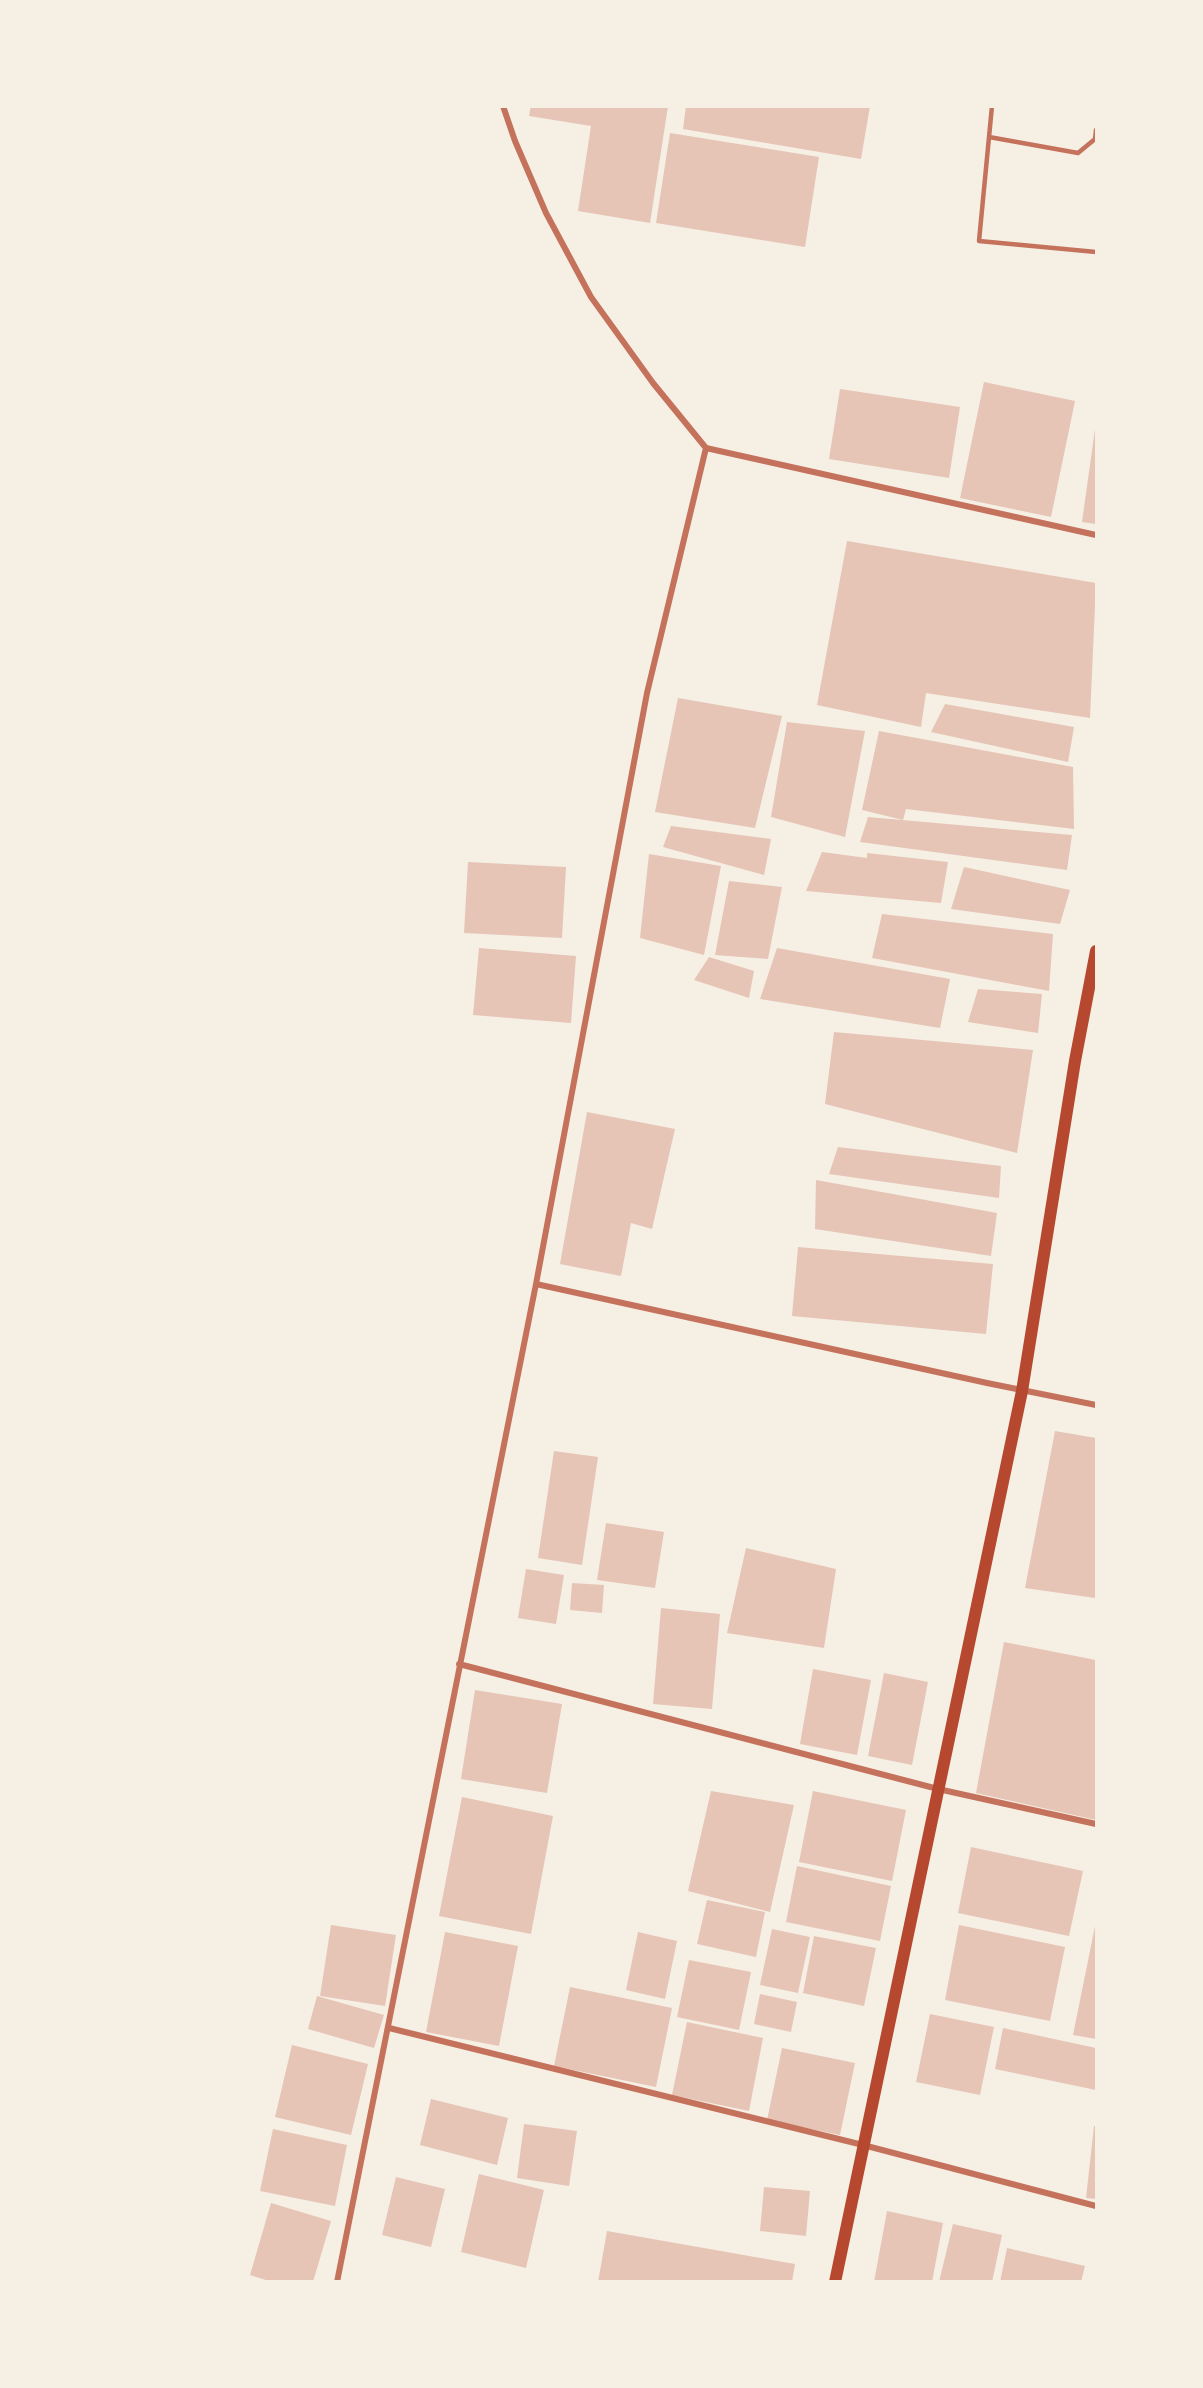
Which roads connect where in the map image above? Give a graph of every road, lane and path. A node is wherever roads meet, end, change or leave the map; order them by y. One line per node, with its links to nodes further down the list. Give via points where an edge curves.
1 (503, 106): 6 (street, via 546,213 591,297)
2 (992, 106): 4 (lane)
3 (1096, 130): 4 (lane, via 1095,140 1078,153)
4 (989, 137): 5 (lane, via 979,241)
5 (1096, 252)
6 (706, 448): 7 (street); 10 (street, via 647,693)
7 (1096, 535)
8 (1096, 951): 9 (main road)
9 (1092, 999): 11 (main road, via 1075,1062)
10 (536, 1284): 11 (street); 13 (street)
11 (1022, 1391): 12 (street); 14 (main road)
12 (1096, 1405)
13 (459, 1664): 14 (street); 16 (street)
14 (938, 1789): 15 (street); 17 (main road)
15 (1096, 1824)
16 (389, 2028): 17 (street); 19 (street)
17 (863, 2145): 18 (street); 20 (main road)
18 (1096, 2206)
19 (337, 2282)
20 (835, 2282)

